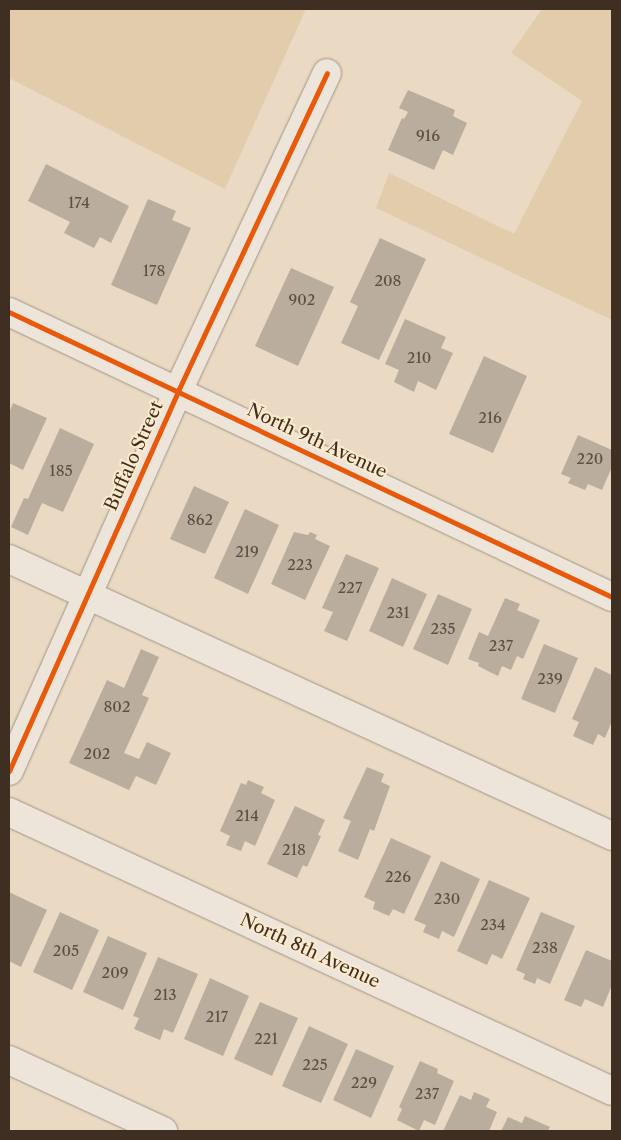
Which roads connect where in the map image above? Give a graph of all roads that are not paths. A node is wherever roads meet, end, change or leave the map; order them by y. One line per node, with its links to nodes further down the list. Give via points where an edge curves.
1 (327, 73): 3 (street, Buffalo Street)
2 (9, 312): 3 (street, North 9th Avenue)
3 (178, 391): 5 (street, Buffalo Street); 6 (street, North 9th Avenue)
4 (9, 559): 5 (street)
5 (87, 595): 7 (street, Buffalo Street); 9 (street)
6 (612, 597)
7 (9, 771)
8 (9, 812): 11 (street, North 8th Avenue)
9 (612, 836)
10 (9, 1060): 12 (street)
11 (612, 1091)
12 (163, 1131)

